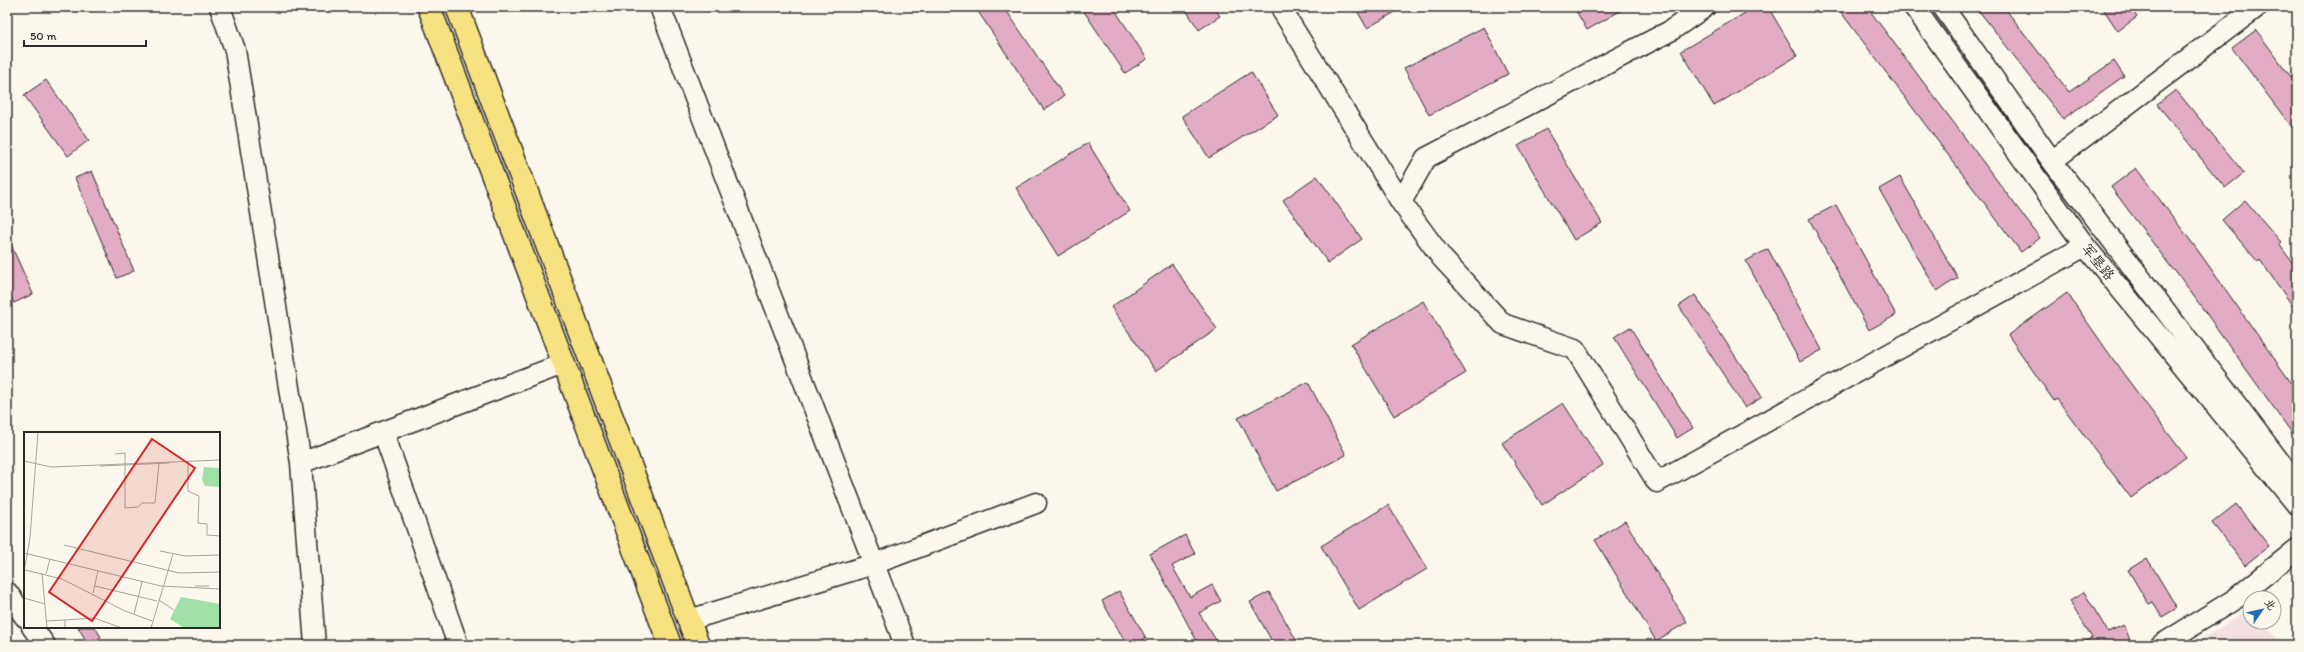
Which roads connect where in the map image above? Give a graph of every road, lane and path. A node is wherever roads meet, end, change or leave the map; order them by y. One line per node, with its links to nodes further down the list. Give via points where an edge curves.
1 (220, 7): 15 (street, via 235,50)
2 (429, 7): 13 (main road)
3 (457, 7): 23 (main road)
4 (660, 7): 20 (street)
5 (1705, 7): 11 (street, via 1670,31 1426,158)
6 (1914, 7): 12 (street, 军垦路)
7 (1943, 7): 10 (street, 军垦路)
8 (2257, 7): 10 (street)
9 (1283, 12): 11 (street)
10 (2052, 161): 16 (street, 军垦路)
11 (1401, 202): 12 (street, via 1442,258 1503,324 1575,349 1657,482)
12 (2085, 246): 18 (street, 军垦路)
13 (563, 364): 14 (street); 28 (main road)
14 (384, 434): 15 (street); 27 (street)
15 (301, 463): 26 (street)
16 (2297, 486)
17 (1036, 503): 20 (street)
18 (2297, 505)
19 (2297, 549): 31 (street, via 2235,599)
20 (874, 564): 23 (street); 30 (street)
21 (7, 592): 22 (street)
22 (24, 616)
23 (689, 620): 29 (main road)
24 (33, 628): 25 (street)
25 (45, 645)
26 (316, 645)
27 (458, 645)
28 (670, 645)
29 (698, 645)
30 (905, 645)
31 (2161, 645)

